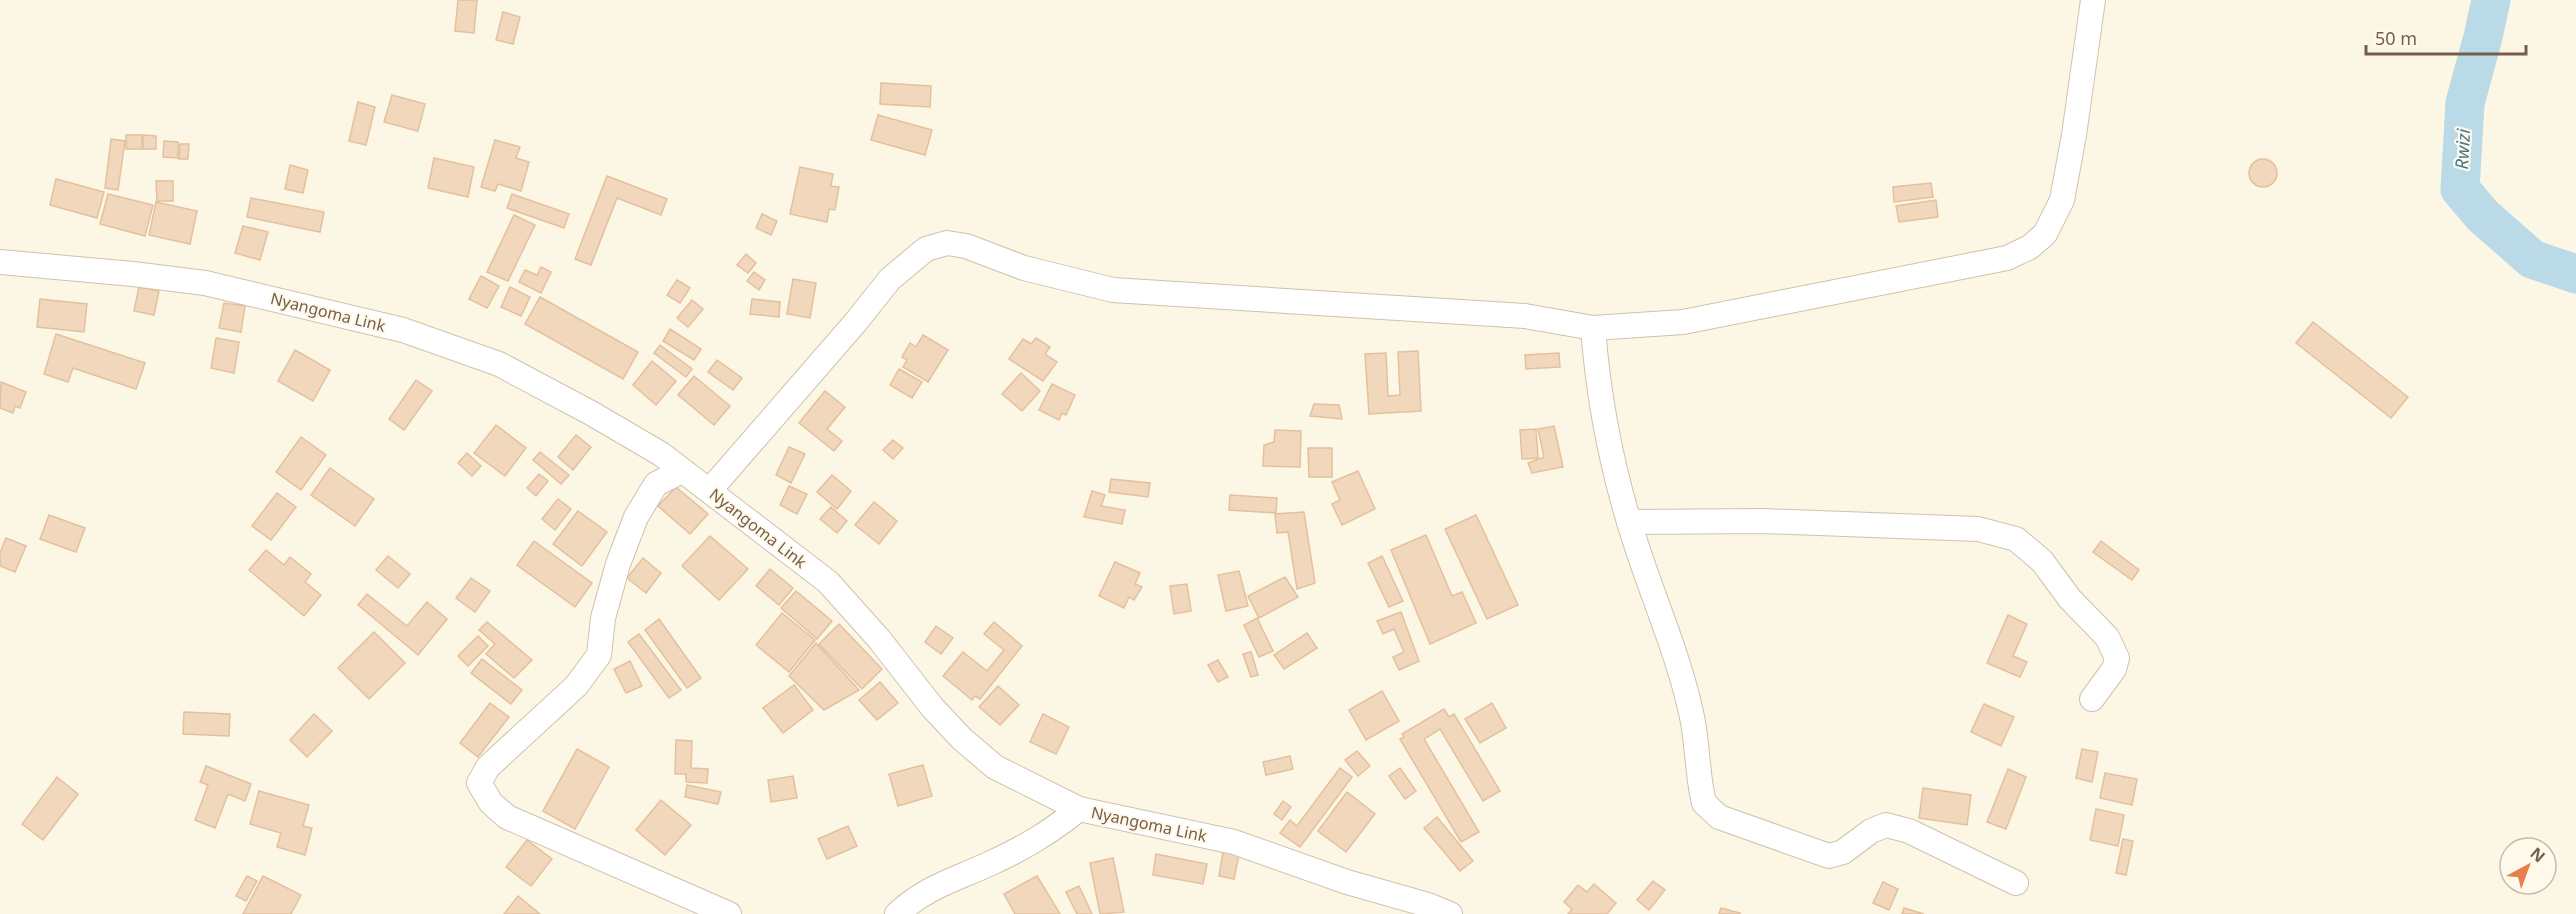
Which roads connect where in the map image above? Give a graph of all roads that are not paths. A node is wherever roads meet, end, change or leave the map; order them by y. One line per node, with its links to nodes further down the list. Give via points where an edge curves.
1 (2092, 0): 3 (street, via 2062,200 2045,234 2031,248 2007,258 1683,322)
2 (0, 262): 4 (street, Nyangoma Link, via 205,283 413,333 499,364 591,413 661,454)
3 (1593, 328): 5 (street, via 1525,316 1113,290 1024,268 966,246 947,243 926,249 890,279); 6 (street, via 1596,377)
4 (682, 471): 5 (street, Nyangoma Link); 10 (street, via 656,484 636,517 603,618 599,655 576,686 488,767 479,783 491,803 507,817)
5 (710, 490): 8 (street, Nyangoma Link, via 828,582 962,739 995,767)
6 (1629, 522): 7 (street, via 1762,521 1978,529 2016,539 2042,561 2070,599 2107,637 2117,658 2114,669); 9 (street, via 1664,618 1692,717 1700,788 1710,811 1829,856 1844,852 1871,831 1887,825 1909,831)
7 (2092, 699)
8 (1079, 809): 11 (street, via 1044,837 930,888); 12 (street, Nyangoma Link, via 1234,842)
9 (2016, 883)
10 (729, 914)
11 (897, 914)
12 (1450, 914)

